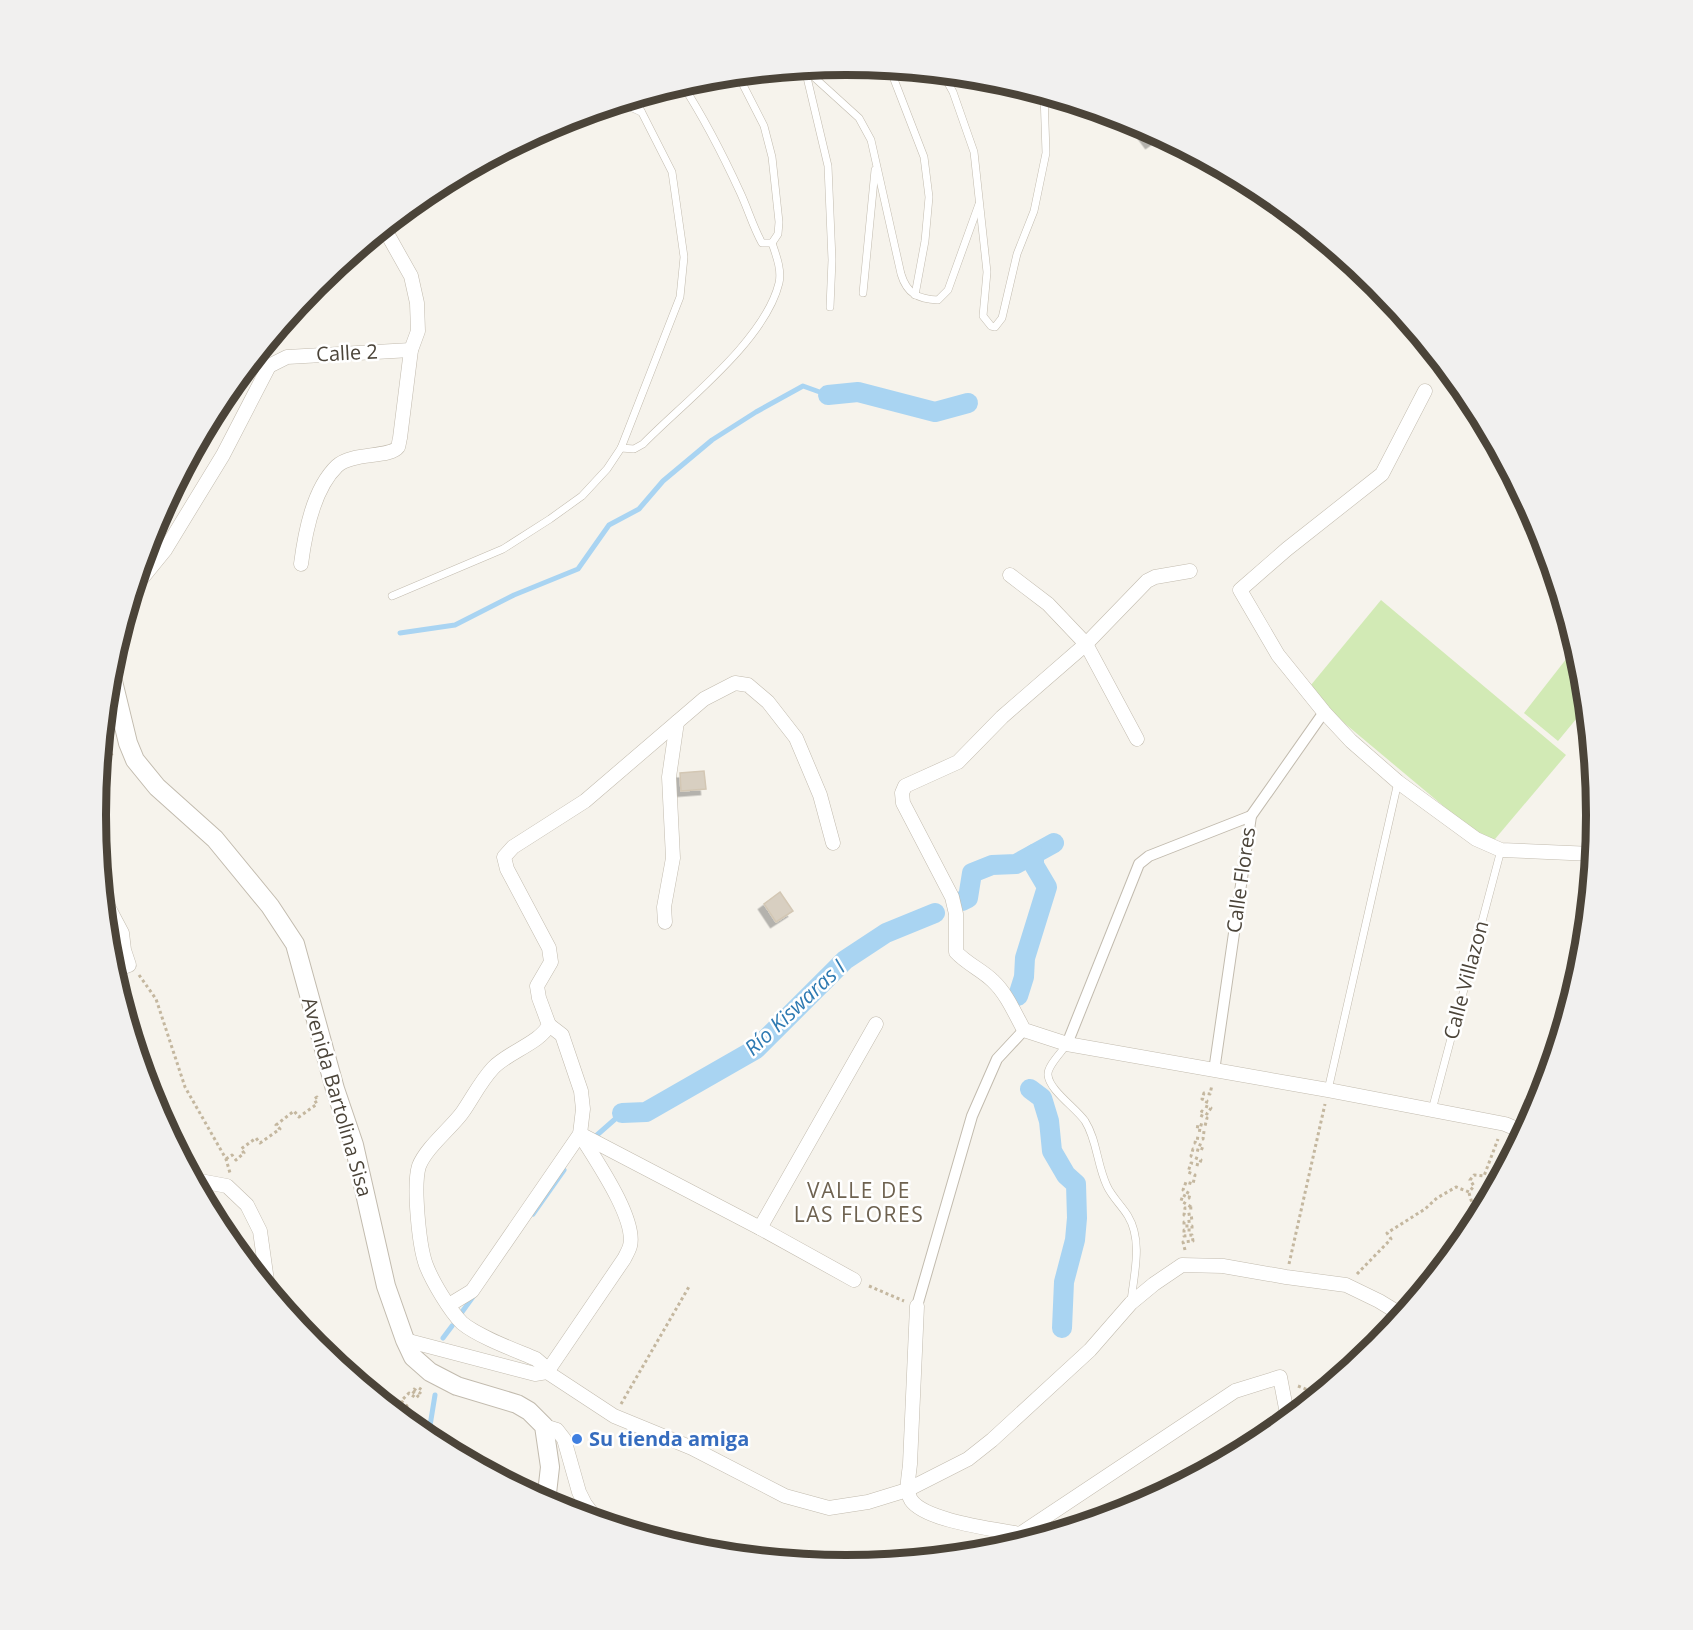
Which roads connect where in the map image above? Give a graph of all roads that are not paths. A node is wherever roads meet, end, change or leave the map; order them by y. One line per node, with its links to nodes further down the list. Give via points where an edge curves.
1 (813, 76): 11 (lane, via 859,118 871,140)
2 (807, 77): 17 (lane, via 828,166)
3 (893, 77): 16 (lane, via 924,157 928,187 925,241)
4 (742, 82): 14 (lane, via 764,126 771,157 779,222)
5 (947, 82): 12 (lane, via 974,152)
6 (688, 92): 14 (lane, via 702,114 762,243)
7 (1044, 102): 12 (lane, via 1046,153 1034,211 1017,254 1002,318 995,327 983,315 987,272)
8 (638, 105): 10 (lane)
9 (631, 107): 10 (lane)
10 (642, 113): 20 (lane, via 672,172 684,257 680,297)
11 (876, 162): 15 (lane); 16 (lane, via 901,274 905,287)
12 (980, 201): 16 (lane, via 948,290 938,300)
13 (388, 235): 18 (street, via 411,276 417,303 418,331)
14 (772, 243): 20 (lane, via 780,281 754,331 722,368 643,444 634,449)
15 (863, 293)
16 (915, 295)
17 (830, 307)
18 (411, 350): 21 (street, via 398,448 338,465 312,511); 22 (street, Calle 2, via 287,357 269,366 223,455)
19 (1425, 391): 28 (street, via 1382,474 1240,590 1278,655)
20 (621, 448): 25 (lane, via 582,496 550,519 503,549)
21 (301, 564)
22 (149, 570)
23 (1190, 571): 26 (street, via 1147,581)
24 (1010, 575): 26 (street, via 1048,604)
25 (392, 596)
26 (1086, 644): 30 (street); 41 (street, via 1002,717 958,762 905,786 902,793 903,804 952,897 956,952 993,982)
27 (117, 696): 56 (street, Avenida Bartolina Sisa, via 135,760 157,787 215,839 270,906 294,944 354,1145 386,1286)
28 (1324, 712): 31 (street); 32 (street, Calle Flores)
29 (677, 722): 33 (street, via 720,690 735,683 748,685 768,702 796,738 820,795); 37 (street, via 669,777 673,858); 40 (street, via 585,801 513,847 504,857 549,948 551,962 537,986)
30 (1137, 739)
31 (1398, 782): 34 (street, via 1476,839); 44 (lane)
32 (1251, 816): 42 (street, via 1149,856 1140,864); 43 (street, Calle Flores)
33 (833, 843)
34 (1501, 850): 35 (street); 45 (lane, Calle Villazon)
35 (1585, 854)
36 (114, 918): 38 (street, via 129,964)
37 (665, 922)
38 (123, 967)
39 (876, 1024): 49 (street)
40 (549, 1025): 47 (street, via 562,1035 581,1091); 53 (street, via 545,1032 491,1070 420,1164 416,1178 421,1244 426,1265)
41 (1024, 1030): 42 (street); 54 (street, via 997,1059 972,1116)
42 (1067, 1044): 43 (street); 52 (lane, via 1048,1077 1085,1120 1107,1188 1129,1218 1136,1236)
43 (1210, 1070): 44 (street)
44 (1329, 1090): 45 (street)
45 (1432, 1110): 46 (street)
46 (1516, 1129)
47 (580, 1134): 49 (street); 53 (street, via 472,1291); 57 (street, via 618,1198 630,1232 630,1245)
48 (204, 1182): 50 (street, via 227,1186 246,1205 260,1230)
49 (760, 1228): 51 (street)
50 (266, 1274)
51 (854, 1280)
52 (1131, 1304): 55 (street, via 1182,1265 1190,1265 1223,1266 1346,1285); 60 (street, via 1090,1350 992,1440 968,1459)
53 (449, 1305): 57 (street, via 461,1322 536,1359)
54 (917, 1306): 60 (street)
55 (1395, 1311)
56 (405, 1340): 57 (street, via 536,1374); 59 (street, Avenida Bartolina Sisa, via 413,1357 430,1372 457,1386 517,1404)
57 (547, 1372): 60 (street, via 614,1416 692,1448 785,1496 829,1508)
58 (1286, 1410): 63 (street, via 1281,1377 1235,1391)
59 (544, 1426): 61 (street, via 550,1467); 62 (street, via 557,1430 564,1439 579,1492)
60 (908, 1490): 64 (street, via 920,1509)
61 (547, 1492)
62 (590, 1509)
63 (1028, 1532)
64 (1009, 1537)

